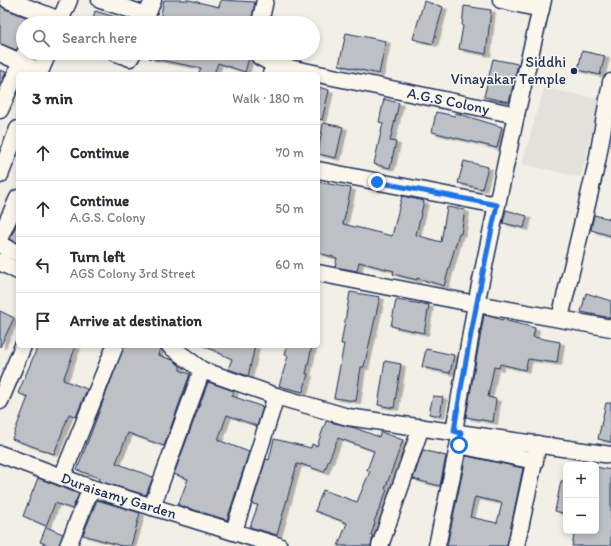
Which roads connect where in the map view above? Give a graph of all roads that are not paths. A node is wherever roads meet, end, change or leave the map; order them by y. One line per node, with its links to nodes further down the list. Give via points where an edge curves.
1 (8, 0): 10 (street)
2 (69, 0): 11 (street)
3 (100, 0): 12 (street)
4 (153, 0): 13 (street)
5 (265, 0): 14 (street)
6 (501, 0): 8 (street)
7 (0, 1): 9 (street)
8 (542, 4): 31 (street)
9 (41, 16)
10 (46, 16)
11 (62, 16)
12 (139, 16)
13 (147, 16)
14 (262, 16)
15 (0, 53): 16 (street)
16 (16, 56)
17 (22, 60): 22 (street)
18 (25, 60): 23 (street)
19 (45, 60): 24 (street)
20 (263, 60): 21 (street)
21 (273, 69): 25 (street, A.G.S Colony)
22 (17, 72)
23 (39, 72)
24 (40, 72)
25 (289, 72)
26 (16, 74): 29 (street)
27 (320, 78): 31 (street, A.G.S Colony)
28 (611, 82): 34 (street)
29 (0, 110)
30 (0, 115): 32 (street)
31 (516, 115): 38 (street)
32 (16, 122)
33 (16, 140): 35 (street)
34 (606, 146): 45 (street)
35 (14, 151): 37 (street)
36 (320, 170): 38 (street)
37 (0, 175)
38 (497, 205): 44 (street)
39 (12, 206): 40 (street, via 0,237 0,245)
40 (16, 252)
41 (0, 262): 42 (street)
42 (16, 270)
43 (320, 272): 44 (street)
44 (476, 304): 45 (street); 54 (street)
45 (560, 318): 46 (street)
46 (611, 328)
47 (21, 348): 52 (street)
48 (114, 348): 59 (street)
49 (173, 348): 50 (street)
50 (202, 370): 51 (street); 61 (street)
51 (276, 396): 53 (street, via 348,417); 62 (street)
52 (0, 401)
53 (421, 427): 54 (street); 65 (street)
54 (458, 436): 55 (street); 58 (street); 66 (street)
55 (538, 444): 57 (street); 58 (street)
56 (0, 454): 59 (street, Duraisamy Garden)
57 (611, 455)
58 (535, 461): 67 (street)
59 (62, 477): 60 (street, Duraisamy Garden)
60 (91, 488): 61 (street, Duraisamy Garden); 63 (street)
61 (152, 507): 62 (street, Duraisamy Garden)
62 (236, 537): 64 (street, Duraisamy Garden)
63 (68, 546)
64 (279, 546)
65 (380, 546)
66 (437, 546)
67 (516, 546)

